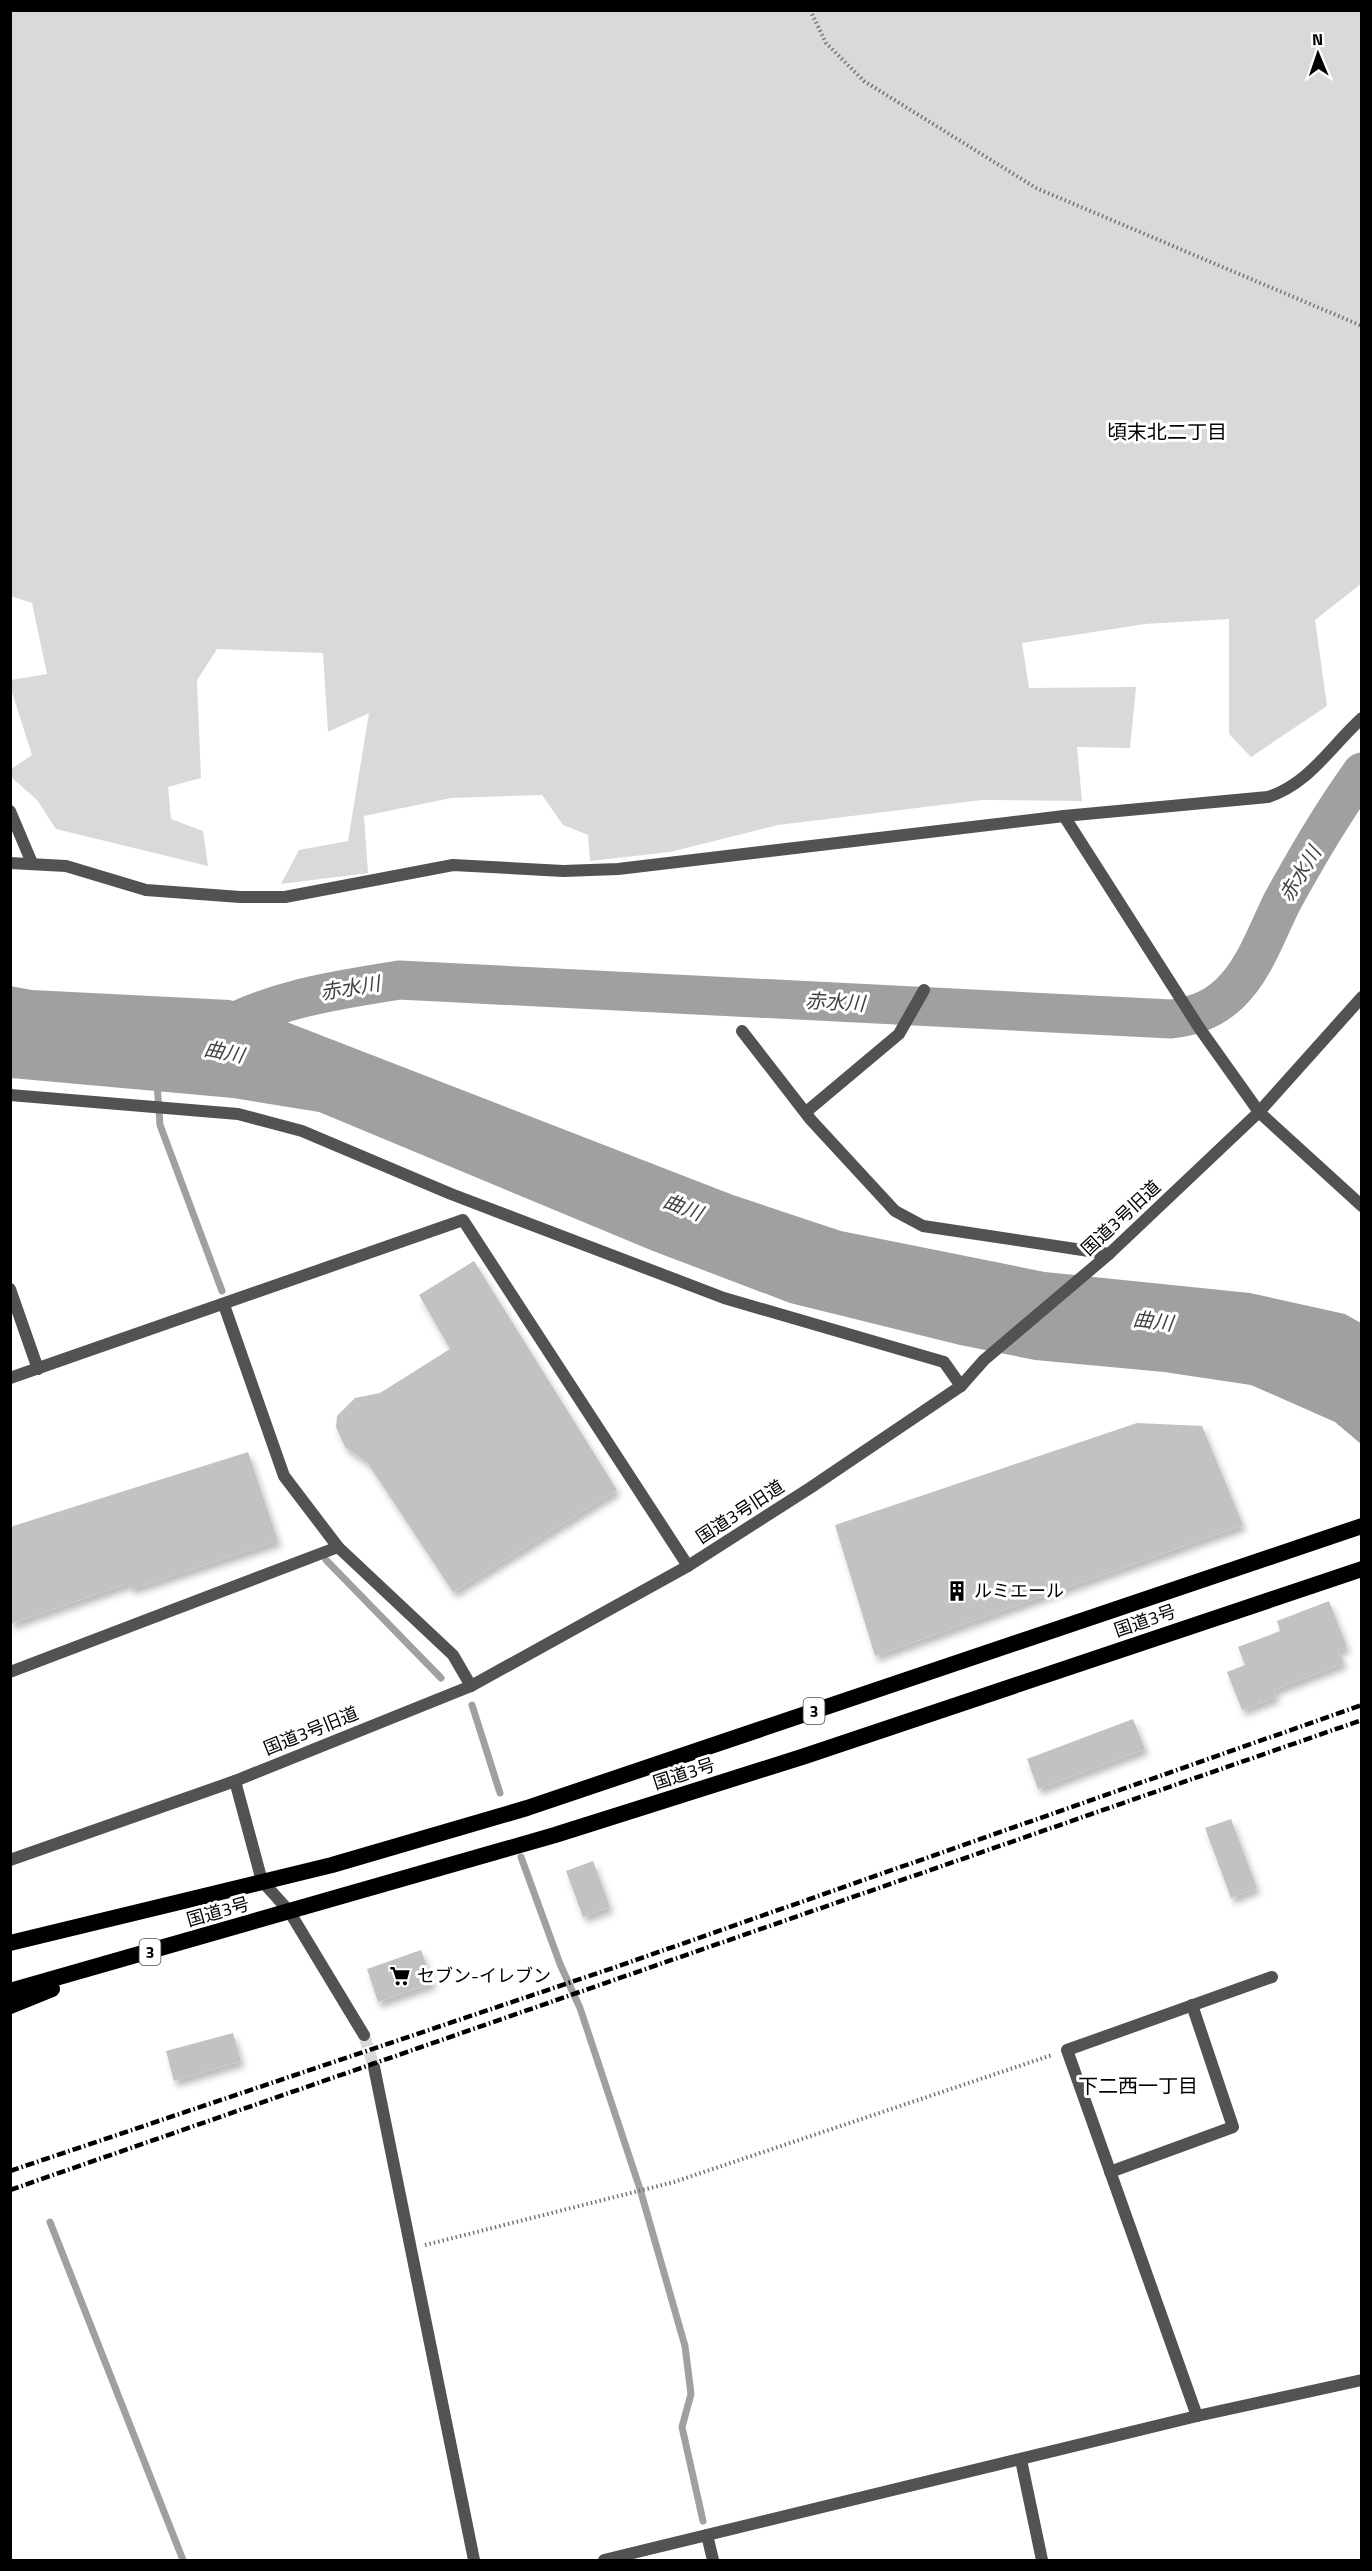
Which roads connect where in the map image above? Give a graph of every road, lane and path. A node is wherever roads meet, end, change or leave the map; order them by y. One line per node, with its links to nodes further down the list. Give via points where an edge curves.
1 (810, 10): 2 (path, via 826,43 864,81 1036,188)
2 (1362, 326)
3 (1362, 718): 5 (street, via 1307,775 1285,791 1252,800)
4 (10, 811): 7 (street)
5 (1064, 816): 7 (street, via 618,868 563,872 453,865 285,897 146,890 66,866); 13 (street, via 1200,1029)
6 (10, 863): 7 (street)
7 (32, 863)
8 (924, 990): 12 (street, via 899,1034)
9 (1362, 997): 13 (street, 国道3号旧道)
10 (742, 1030): 12 (street)
11 (10, 1095): 20 (street, via 238,1114 302,1131 451,1194 724,1298 944,1362)
12 (806, 1112): 15 (street, via 895,1211 923,1226)
13 (1259, 1112): 14 (street); 15 (street, 国道3号旧道)
14 (1362, 1206)
15 (1109, 1254): 20 (street, 国道3号旧道, via 984,1360)
16 (10, 1289): 18 (street)
17 (224, 1305): 18 (street); 22 (street, via 284,1476); 23 (street, via 463,1220)
18 (38, 1369): 19 (street)
19 (10, 1378)
20 (961, 1386): 23 (street, 国道3号旧道)
21 (1362, 1526): 29 (highway, 国道3号 / 3, via 527,1808 332,1865)
22 (338, 1547): 25 (street); 26 (street, via 453,1654)
23 (688, 1566): 26 (street, 国道3号旧道)
24 (1362, 1569): 30 (highway, 国道3号 / 3, via 759,1770 555,1835)
25 (10, 1672)
26 (471, 1686): 27 (street, 国道3号旧道)
27 (236, 1781): 28 (street, 国道3号旧道); 29 (street)
28 (10, 1860)
29 (262, 1881): 30 (street); 31 (highway, 国道3号 / 3)
30 (289, 1911): 32 (highway, 国道3号 / 3); 37 (street)
31 (10, 1943)
32 (122, 1961): 34 (highway, 国道3号 / 3); 36 (highway)
33 (1272, 1977): 35 (street)
34 (10, 1991)
35 (1192, 2005): 38 (street); 40 (street, via 1233,2127)
36 (10, 2006)
37 (364, 2035)
38 (1067, 2050): 40 (street); 41 (path, via 650,2188)
39 (374, 2067): 41 (street)
40 (1110, 2172): 43 (street)
41 (411, 2249): 46 (street)
42 (1362, 2380): 43 (street)
43 (1197, 2416): 44 (street)
44 (1021, 2460): 45 (street); 49 (street)
45 (707, 2535): 47 (street); 48 (street)
46 (474, 2560)
47 (604, 2560)
48 (712, 2560)
49 (1042, 2560)

